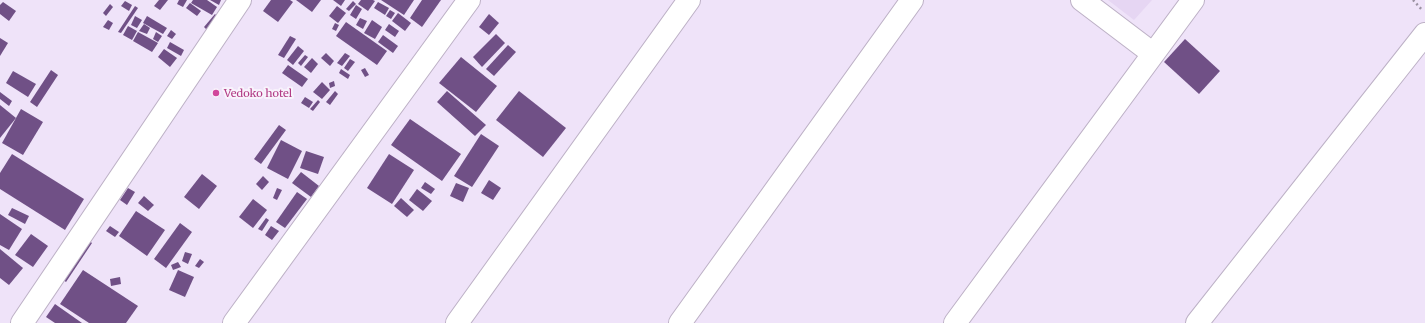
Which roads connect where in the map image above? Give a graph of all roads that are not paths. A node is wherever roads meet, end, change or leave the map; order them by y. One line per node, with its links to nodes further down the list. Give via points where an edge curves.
1 (240, 0): 9 (street)
2 (469, 0): 10 (street)
3 (689, 0): 11 (street)
4 (912, 0): 12 (street)
5 (1082, 0): 8 (street)
6 (1192, 0): 8 (street)
7 (1425, 34): 14 (street)
8 (1152, 53): 13 (street)
9 (22, 323)
10 (234, 323)
11 (457, 323)
12 (680, 323)
13 (955, 323)
14 (1197, 323)

